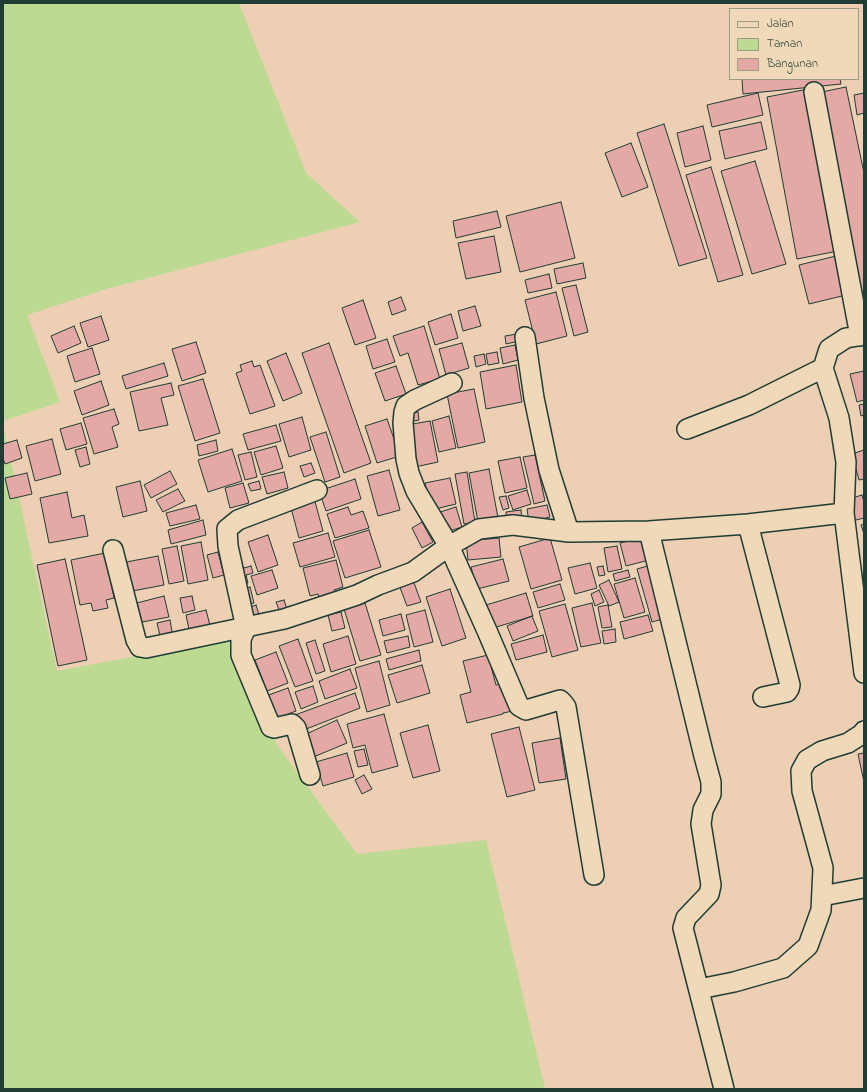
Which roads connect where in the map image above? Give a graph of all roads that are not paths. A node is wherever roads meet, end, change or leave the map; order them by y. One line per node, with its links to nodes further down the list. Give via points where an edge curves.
1 (814, 92): 3 (street)
2 (525, 336): 11 (street, via 534,398 548,463)
3 (862, 336): 4 (street, via 846,338 829,349)
4 (823, 368): 6 (street, via 749,405); 8 (street, via 839,418 846,462)
5 (452, 383): 12 (street, via 406,406 403,423 409,473 416,491)
6 (687, 429)
7 (317, 490): 14 (street, via 238,520 227,529 228,546)
8 (844, 513): 9 (street); 15 (street)
9 (748, 524): 10 (street); 17 (street, via 790,686 787,692)
10 (649, 531): 11 (street); 23 (street, via 711,782 711,794 703,810 701,824 711,885 709,894 686,918 683,928)
11 (569, 532): 12 (street, via 513,525 479,529)
12 (449, 546): 14 (street, via 413,572 357,595 284,619); 20 (street, via 519,706 526,710 560,700 566,707)
13 (112, 550): 14 (street, via 140,647 146,648)
14 (246, 628): 19 (street, via 241,639 241,655 269,724 274,728 292,724 296,728)
15 (862, 635): 16 (street)
16 (864, 673)
17 (763, 697)
18 (864, 731): 22 (street, via 848,743 822,751 807,760 802,771 802,791 822,868)
19 (310, 775)
20 (594, 875)
21 (864, 888): 22 (street)
22 (822, 896): 23 (street, via 821,910 808,946 783,968)
23 (699, 989): 24 (street)
24 (724, 1089)

